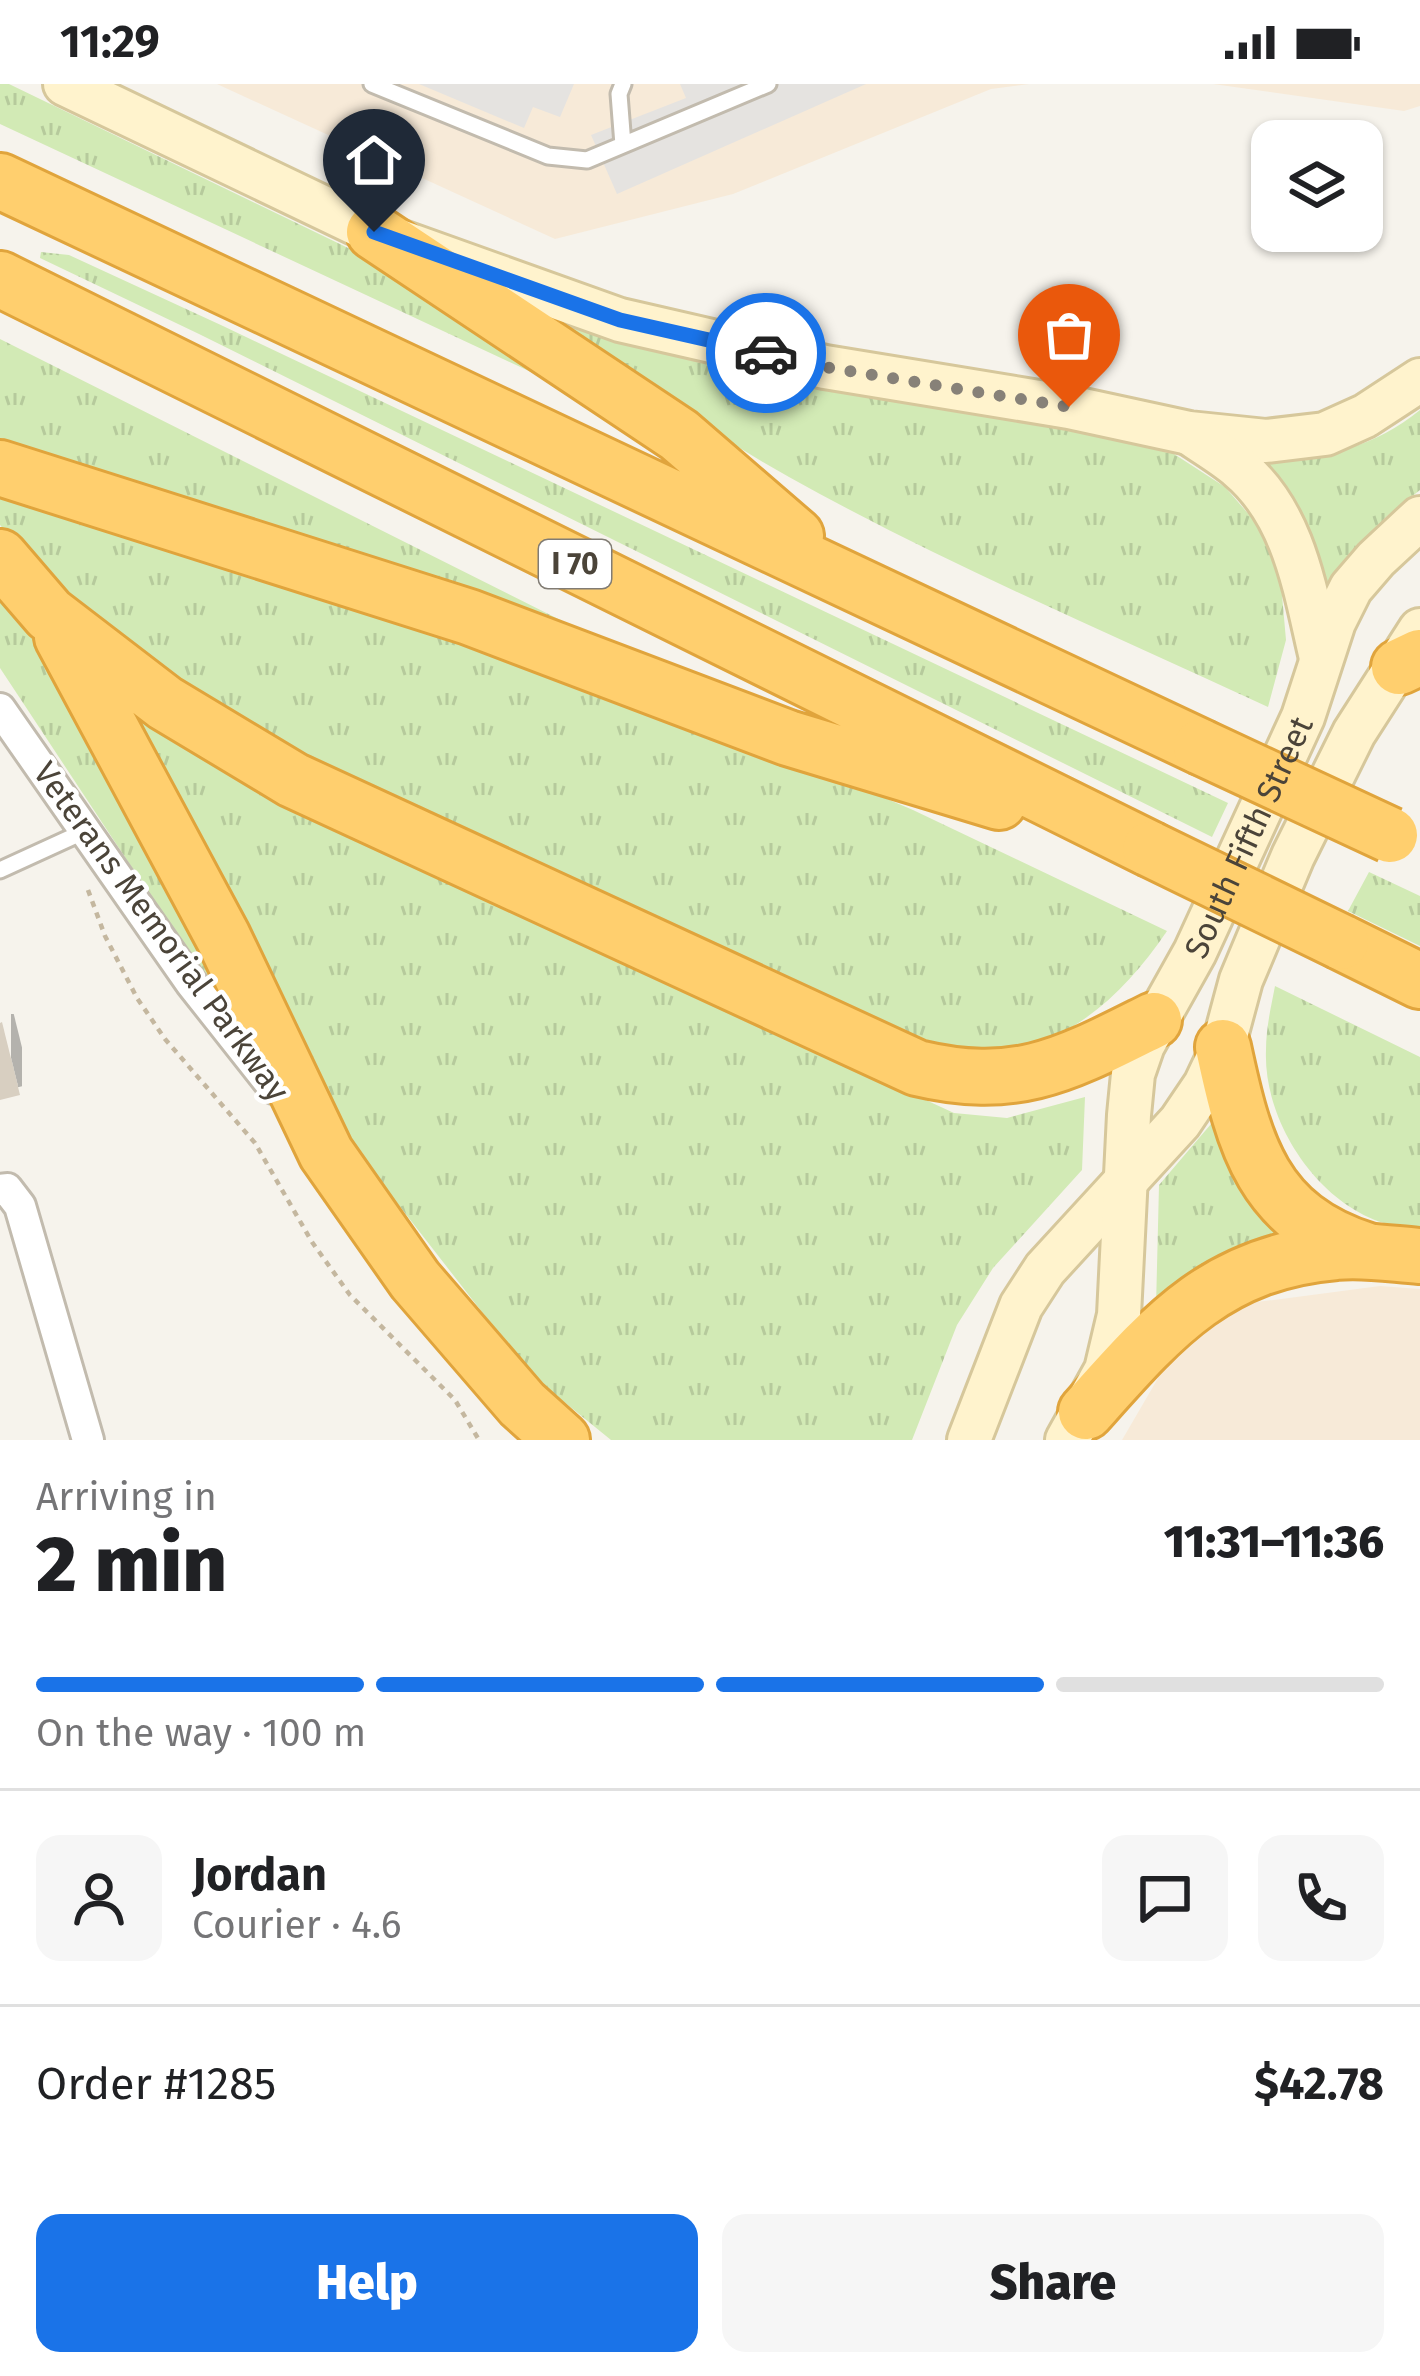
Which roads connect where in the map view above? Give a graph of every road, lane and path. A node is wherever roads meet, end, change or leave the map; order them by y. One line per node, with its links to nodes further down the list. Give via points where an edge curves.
1 (65, 84): 7 (main road)
2 (371, 84): 5 (lane, via 548,156 587,160)
3 (622, 84): 5 (lane)
4 (768, 84): 5 (lane)
5 (623, 145)
6 (0, 181): 14 (highway)
7 (374, 232): 10 (main road, via 620,320 825,367); 14 (highway, via 679,435)
8 (0, 279): 21 (highway, I 70)
9 (1420, 380): 10 (main road, via 1325,434 1266,441)
10 (1189, 433): 17 (main road, via 1268,499 1293,546)
11 (0, 468): 21 (highway, via 469,617 788,738)
12 (1420, 518): 17 (main road, South Fifth Street, via 1351,589)
13 (0, 557): 15 (highway)
14 (848, 580): 20 (highway, bridge)
15 (50, 614): 25 (highway, via 165,703 292,780 917,1068 990,1080 1019,1076 1068,1063); 27 (highway, via 224,938)
16 (1413, 651): 26 (main road, South Fifth Street, via 1354,734 1293,856 1241,980)
17 (1321, 658): 25 (main road, South Fifth Street, via 1303,717 1195,952)
18 (0, 709): 19 (street, Veterans Memorial Parkway)
19 (83, 832): 22 (lane); 27 (street, Veterans Memorial Parkway)
20 (1405, 843)
21 (1150, 848): 24 (highway, I 70, bridge)
22 (0, 870)
23 (84, 879): 33 (path, via 136,998 255,1143 350,1295 455,1400)
24 (1420, 981)
25 (1154, 1020): 28 (main road, South Fifth Street, via 1133,1074)
26 (1223, 1047): 28 (main road, South Fifth Street, via 1180,1122); 30 (highway, via 1260,1173 1333,1240)
27 (326, 1153): 34 (highway, via 415,1280)
28 (1128, 1180): 31 (main road, South Fifth Street, via 1119,1315 1106,1370); 35 (main road, South Fifth Street, via 1021,1306)
29 (0, 1190): 32 (street, via 20,1206)
30 (1394, 1253): 31 (highway, via 1336,1252 1237,1276 1159,1330)
31 (1077, 1426)
32 (88, 1440)
33 (479, 1440)
34 (562, 1440)
35 (969, 1440)

